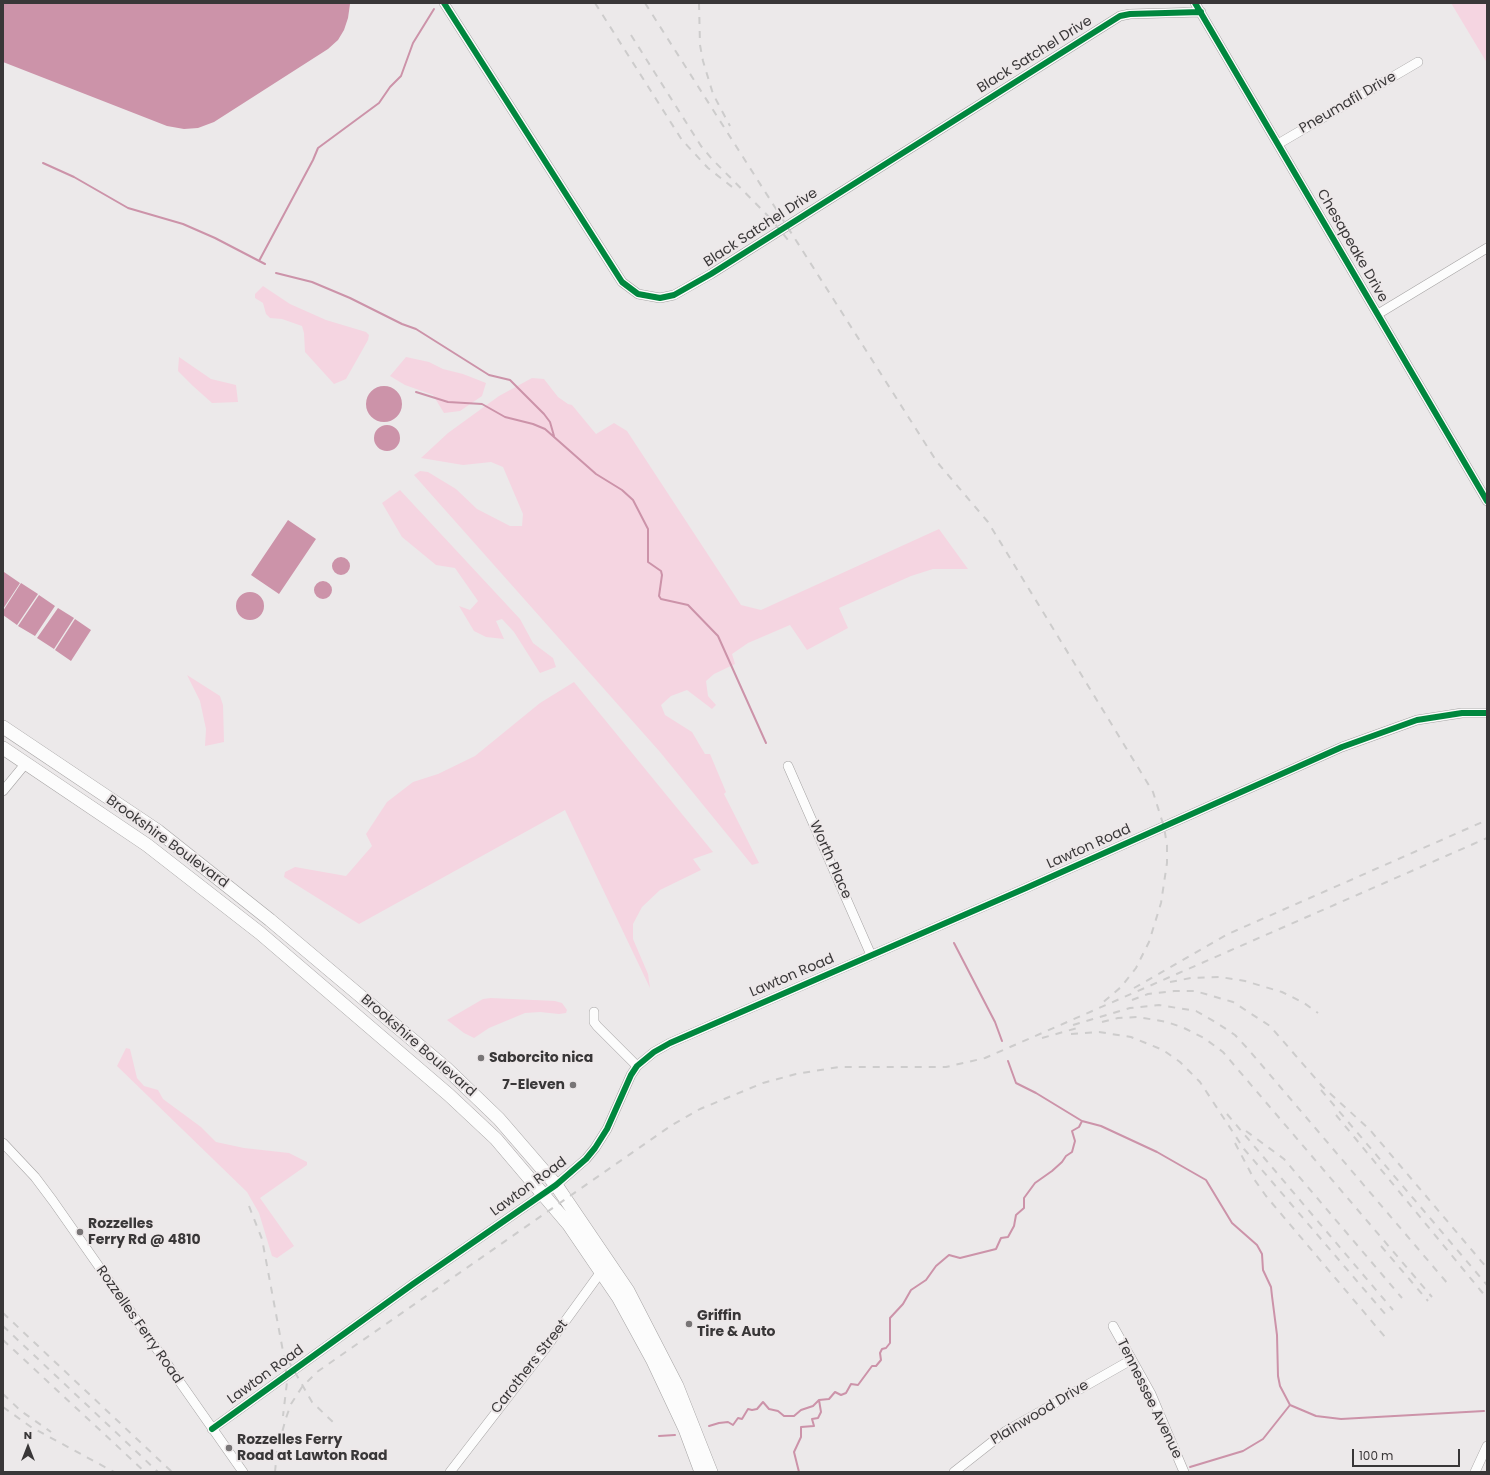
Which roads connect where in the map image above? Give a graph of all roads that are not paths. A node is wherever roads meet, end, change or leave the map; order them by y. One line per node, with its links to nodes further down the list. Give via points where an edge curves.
1 (444, 3): 3 (street, Black Satchel Drive, via 622,282 638,294 660,298 674,295 712,274 1120,16)
2 (1195, 3): 3 (street, Chesapeake Drive)
3 (1201, 12): 5 (street, Chesapeake Drive)
4 (1418, 62): 5 (street, Pneumafil Drive)
5 (1278, 144): 7 (street, Chesapeake Drive)
6 (1487, 248): 7 (street)
7 (1378, 314): 8 (street, Chesapeake Drive)
8 (1487, 501)
9 (1487, 713): 17 (street, Lawton Road, via 1442,715 1405,723 1368,736)
10 (3, 727): 15 (highway, Brookshire Boulevard)
11 (3, 748): 12 (highway, Brookshire Boulevard)
12 (26, 763): 14 (street); 16 (highway, Brookshire Boulevard)
13 (788, 766): 17 (street, Worth Place)
14 (3, 792)
15 (158, 831): 16 (highway); 21 (highway, Brookshire Boulevard, via 270,920 446,1068 499,1119)
16 (146, 845): 22 (highway, Brookshire Boulevard, via 260,933 449,1095 496,1139)
17 (872, 954): 19 (street, Lawton Road, via 670,1043)
18 (594, 1012): 19 (street, via 594,1022 597,1026)
19 (637, 1066): 21 (street, Lawton Road, via 595,1148)
20 (3, 1143): 27 (street, Rozzelles Ferry Road, via 53,1201)
21 (556, 1185): 22 (street, Lawton Road); 23 (highway, Brookshire Boulevard)
22 (544, 1194): 24 (highway, Brookshire Boulevard); 27 (street, Lawton Road, via 416,1282)
23 (609, 1260): 24 (street, Carothers Street); 32 (highway, Brookshire Boulevard, via 664,1359)
24 (602, 1271): 30 (street, Carothers Street); 31 (highway, Brookshire Boulevard, via 653,1361)
25 (1113, 1326): 26 (street, Tennessee Avenue)
26 (1131, 1360): 33 (street, Plainwood Drive, via 1006,1431); 34 (street, Tennessee Avenue, via 1165,1423)
27 (212, 1429): 29 (street, Rozzelles Ferry Road)
28 (1487, 1446): 35 (street)
29 (243, 1472)
30 (450, 1472)
31 (701, 1472)
32 (711, 1472)
33 (954, 1472)
34 (1184, 1472)
35 (1475, 1472)

